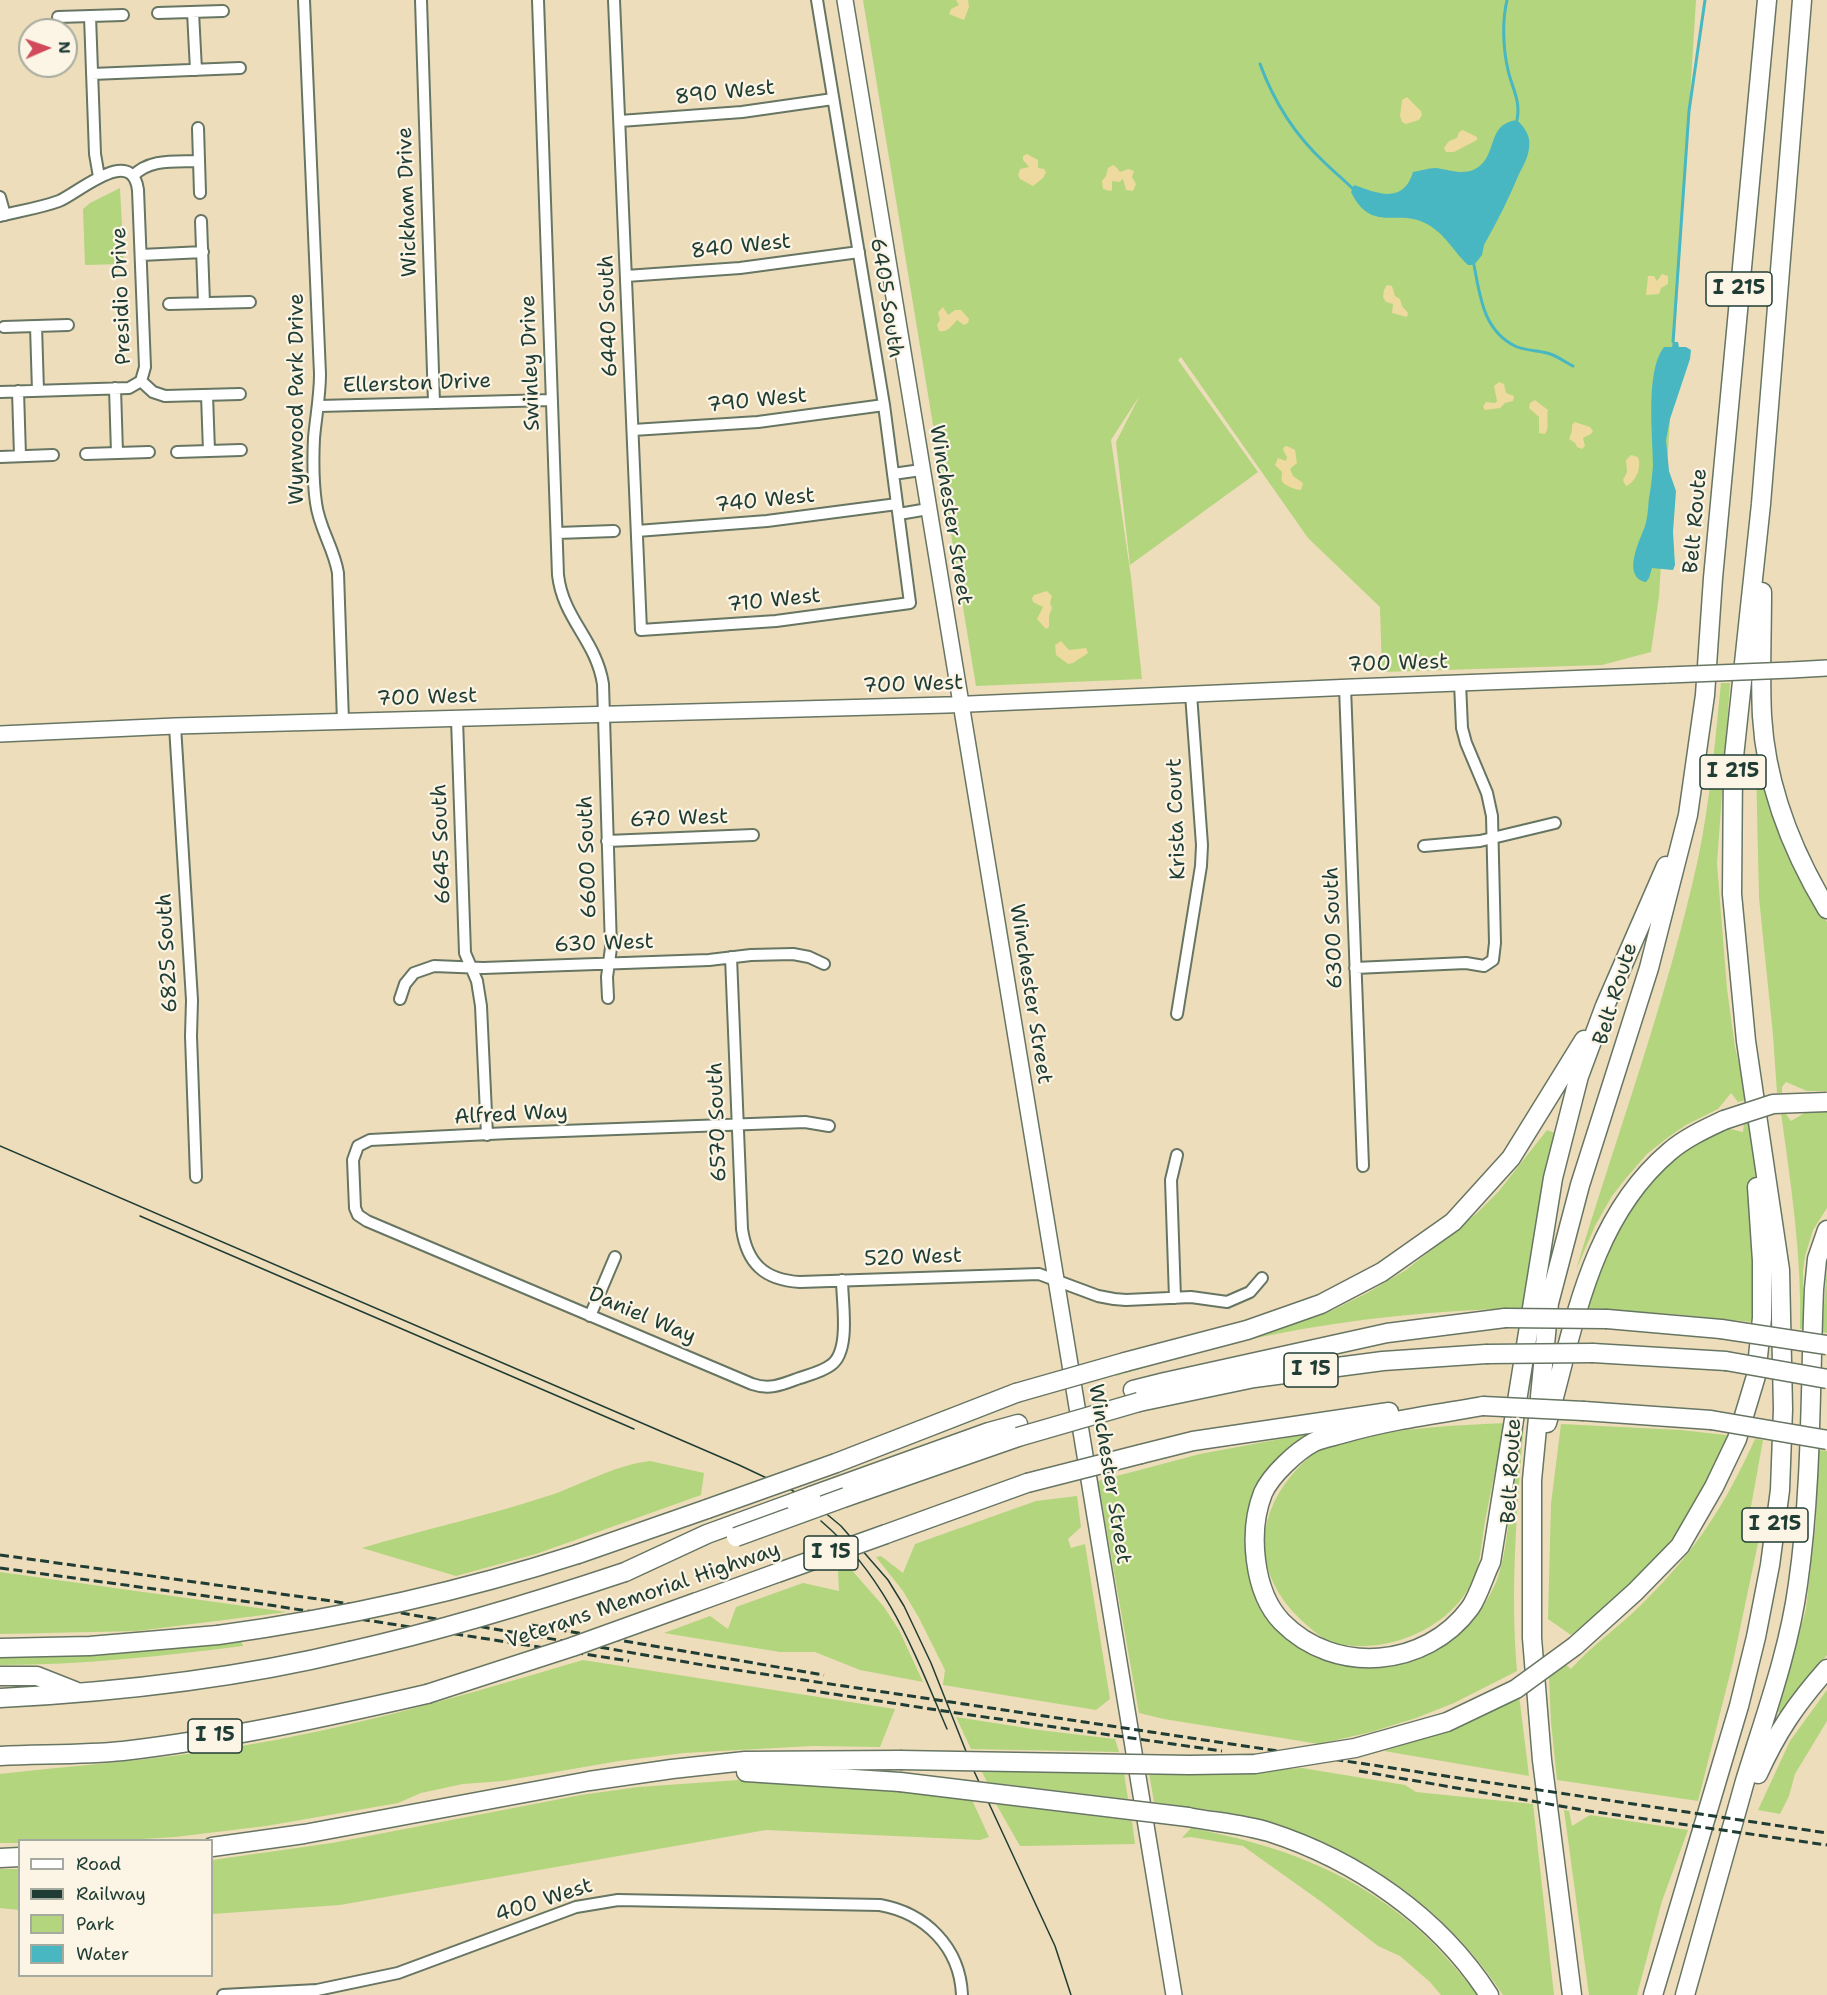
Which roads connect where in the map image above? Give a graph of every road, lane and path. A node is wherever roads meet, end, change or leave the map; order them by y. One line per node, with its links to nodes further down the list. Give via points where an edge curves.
1 (303, 0): 48 (street, Wynwood Park Drive)
2 (421, 0): 46 (street, Wickham Drive)
3 (538, 0): 45 (street, Swinley Drive)
4 (614, 0): 19 (street, 6440 South)
5 (817, 0): 18 (street, 6405 South)
6 (844, 0): 59 (main road, Winchester Street)
7 (1767, 0): 79 (highway, Belt Route / I 215, via 1705,695)
8 (1802, 0): 61 (highway, I 215)
9 (223, 11): 10 (street)
10 (193, 12): 11 (street); 16 (street)
11 (158, 13)
12 (123, 15): 13 (street)
13 (90, 16): 14 (street); 17 (street)
14 (58, 17)
15 (240, 68): 16 (street)
16 (196, 70): 17 (street)
17 (92, 74): 23 (street)
18 (834, 99): 19 (street, 890 West, via 742,112); 29 (street, 6405 South)
19 (620, 121): 31 (street, 6440 South)
20 (198, 128): 21 (street)
21 (199, 161): 22 (street, via 151,164); 24 (street)
22 (133, 176): 23 (street, via 122,171); 30 (street, Presidio Drive, via 138,190)
23 (99, 177): 26 (street, via 59,201)
24 (200, 193)
25 (0, 197): 26 (street)
26 (2, 215)
27 (201, 220): 28 (street)
28 (203, 252): 30 (street); 33 (street)
29 (859, 252): 31 (street, 840 West, via 740,268); 47 (street, 6405 South)
30 (141, 255): 38 (street, Presidio Drive, via 145,367)
31 (626, 276): 49 (street, 6440 South)
32 (250, 302): 33 (street)
33 (204, 303): 34 (street)
34 (169, 304)
35 (68, 325): 36 (street)
36 (36, 326): 37 (street); 41 (street)
37 (4, 327)
38 (141, 381): 39 (street, Presidio Drive, via 132,387); 44 (street, via 161,395)
39 (115, 388): 41 (street, Presidio Drive); 53 (street)
40 (18, 391): 41 (street, Presidio Drive); 42 (street, Presidio Drive); 57 (street)
41 (38, 391)
42 (0, 392)
43 (240, 394): 44 (street)
44 (207, 395): 51 (street)
45 (552, 400): 46 (street, Ellerston Drive); 66 (street, Swinley Drive)
46 (434, 403): 48 (street, Ellerston Drive)
47 (884, 405): 49 (street, 790 West, via 758,422); 60 (street, 6405 South)
48 (319, 406): 76 (street, Wynwood Park Drive, via 314,449 316,504 338,573)
49 (633, 430): 65 (street, 6440 South)
50 (241, 450): 51 (street)
51 (209, 451): 52 (street)
52 (177, 452)
53 (117, 453): 54 (street); 55 (street)
54 (149, 453)
55 (86, 454)
56 (53, 455): 57 (street)
57 (20, 456): 58 (street)
58 (0, 457)
59 (921, 470): 60 (street); 63 (main road, Winchester Street)
60 (893, 474): 62 (street, 6405 South)
61 (1761, 504): 85 (highway, via 1762,717 1788,834); 95 (highway, I 215, via 1733,766 1732,894)
62 (898, 509): 63 (street, 740 West); 65 (street, 740 West); 67 (street, 6405 South)
63 (928, 509): 73 (main road, Winchester Street)
64 (614, 531): 66 (street)
65 (637, 531): 68 (street, 6440 South)
66 (557, 533): 74 (street, Swinley Drive, via 561,592 597,660 603,684)
67 (910, 603): 68 (street, 710 West, via 776,621)
68 (641, 630)
69 (1827, 668): 70 (main road, 700 West, bridge)
70 (1460, 683): 71 (main road, 700 West); 82 (street, via 1462,728 1487,793)
71 (1345, 687): 72 (main road, 700 West); 90 (street, 6300 South)
72 (1191, 694): 73 (main road, 700 West); 94 (street, Krista Court, via 1202,866)
73 (961, 704): 74 (main road, 700 West); 109 (main road, Winchester Street)
74 (603, 715): 75 (main road, 700 West); 83 (street, 6600 South)
75 (457, 719): 76 (main road, 700 West); 89 (street, 6645 South, via 465,953)
76 (343, 722): 77 (main road, 700 West)
77 (175, 726): 78 (main road, 700 West); 102 (street, 6825 South, via 192,1000)
78 (0, 734)
79 (1688, 815): 93 (highway); 118 (highway, Belt Route / I 215, via 1649,968 1580,1185 1549,1303)
80 (1555, 824): 82 (street)
81 (753, 835): 83 (street, 670 West)
82 (1493, 838): 84 (street); 90 (street, via 1493,960 1484,966 1466,963)
83 (607, 841): 87 (street, 6600 South)
84 (1424, 846)
85 (1827, 909)
86 (731, 957): 87 (street, 630 West); 88 (street, 630 West, via 793,954); 97 (street, 6570 South)
87 (609, 963): 89 (street, 630 West); 91 (street, 6600 South)
88 (824, 964)
89 (471, 967): 92 (street, 630 West, via 420,969 409,978); 99 (street, 6645 South, via 483,1021)
90 (1355, 968): 101 (street, 6300 South)
91 (608, 998)
92 (400, 999)
93 (1605, 1006): 115 (highway, via 1580,1076 1553,1178 1491,1562 1470,1607 1443,1635 1412,1652 1383,1658 1355,1659 1326,1652 1281,1622 1261,1589 1254,1554 1255,1526 1263,1492 1281,1467 1314,1442 1370,1426); 120 (highway, bridge, via 1511,1158 1453,1222 1382,1272 1321,1304 1247,1330 1016,1393 836,1463 520,1573 304,1623 218,1635)
94 (1177, 1014)
95 (1746, 1041): 128 (highway, bridge, via 1762,1261 1762,1318 1756,1376 1737,1439 1680,1546 1575,1646 1516,1689 1447,1722 1355,1748 1255,1764 745,1761); 137 (highway, I 215, via 1780,1270 1780,1490 1770,1565 1739,1706)
96 (1827, 1102): 118 (highway, bridge, via 1773,1104 1724,1120 1671,1150 1630,1194 1602,1239 1588,1273)
97 (737, 1126): 98 (street, Alfred Way, via 805,1122); 99 (street, Alfred Way); 106 (street, 6570 South, via 744,1245 757,1266)
98 (829, 1126)
99 (487, 1135): 103 (street, Alfred Way, via 361,1143 353,1161)
100 (1177, 1155): 110 (street, via 1171,1180)
101 (1363, 1166)
102 (196, 1178)
103 (358, 1215): 111 (street, Daniel Way)
104 (1827, 1230): 130 (highway, via 1817,1259 1814,1289 1806,1497 1798,1586 1772,1696)
105 (615, 1257): 111 (street)
106 (770, 1275): 108 (street, 520 West, via 785,1281)
107 (1262, 1278): 110 (street, 520 West, via 1250,1292 1227,1302)
108 (842, 1280): 109 (street, 520 West, via 1039,1274); 111 (street, Daniel Way, via 843,1343 838,1358 823,1370 771,1388 752,1384)
109 (1056, 1282): 110 (street, 520 West, via 1114,1299); 134 (main road, Winchester Street)
110 (1175, 1298)
111 (590, 1316)
112 (1827, 1345): 114 (highway, bridge, via 1720,1329 1607,1319 1505,1318 1387,1333 1165,1382)
113 (1827, 1379): 114 (highway, Veterans Memorial Highway / I 15, bridge, via 1726,1361 1593,1353 1486,1354 1383,1361)
114 (1136, 1396): 116 (highway, Veterans Memorial Highway / I 15, bridge)
115 (1483, 1406): 117 (highway, Veterans Memorial Highway / I 15, bridge, via 1711,1420); 125 (highway, Veterans Memorial Highway / I 15, bridge, via 1378,1412 1193,1441 1027,1483 572,1647 427,1694 349,1712)
116 (1018, 1430): 119 (highway, Veterans Memorial Highway / I 15, bridge, via 736,1537); 119 (highway, bridge, via 989,1432 811,1496 707,1534)
117 (1827, 1440)
118 (1532, 1480): 136 (highway, Belt Route / I 215, via 1531,1593 1536,1705)
119 (625, 1572): 123 (highway, Veterans Memorial Highway / I 15, bridge, via 543,1600 310,1661 208,1679)
120 (5, 1649)
121 (1827, 1669): 130 (highway, via 1799,1700 1771,1745)
122 (0, 1676): 123 (highway, via 37,1676)
123 (82, 1693): 124 (highway, Veterans Memorial Highway / I 15)
124 (0, 1698)
125 (122, 1751): 126 (highway, Veterans Memorial Highway / I 15); 127 (highway)
126 (0, 1756)
127 (0, 1761)
128 (672, 1769): 129 (highway); 135 (highway, bridge, via 900,1782 1188,1817 1268,1832 1330,1857 1391,1893 1438,1933)
129 (213, 1847)
130 (1711, 1902): 138 (highway)
131 (223, 1995): 132 (street, 400 West)
132 (233, 1995): 133 (street, 400 West, via 317,1990 398,1973 576,1907 618,1900 880,1905 898,1909 919,1919 950,1951)
133 (962, 1995)
134 (1174, 1995)
135 (1489, 1995)
136 (1572, 1995)
137 (1653, 1995)
138 (1685, 1995)

